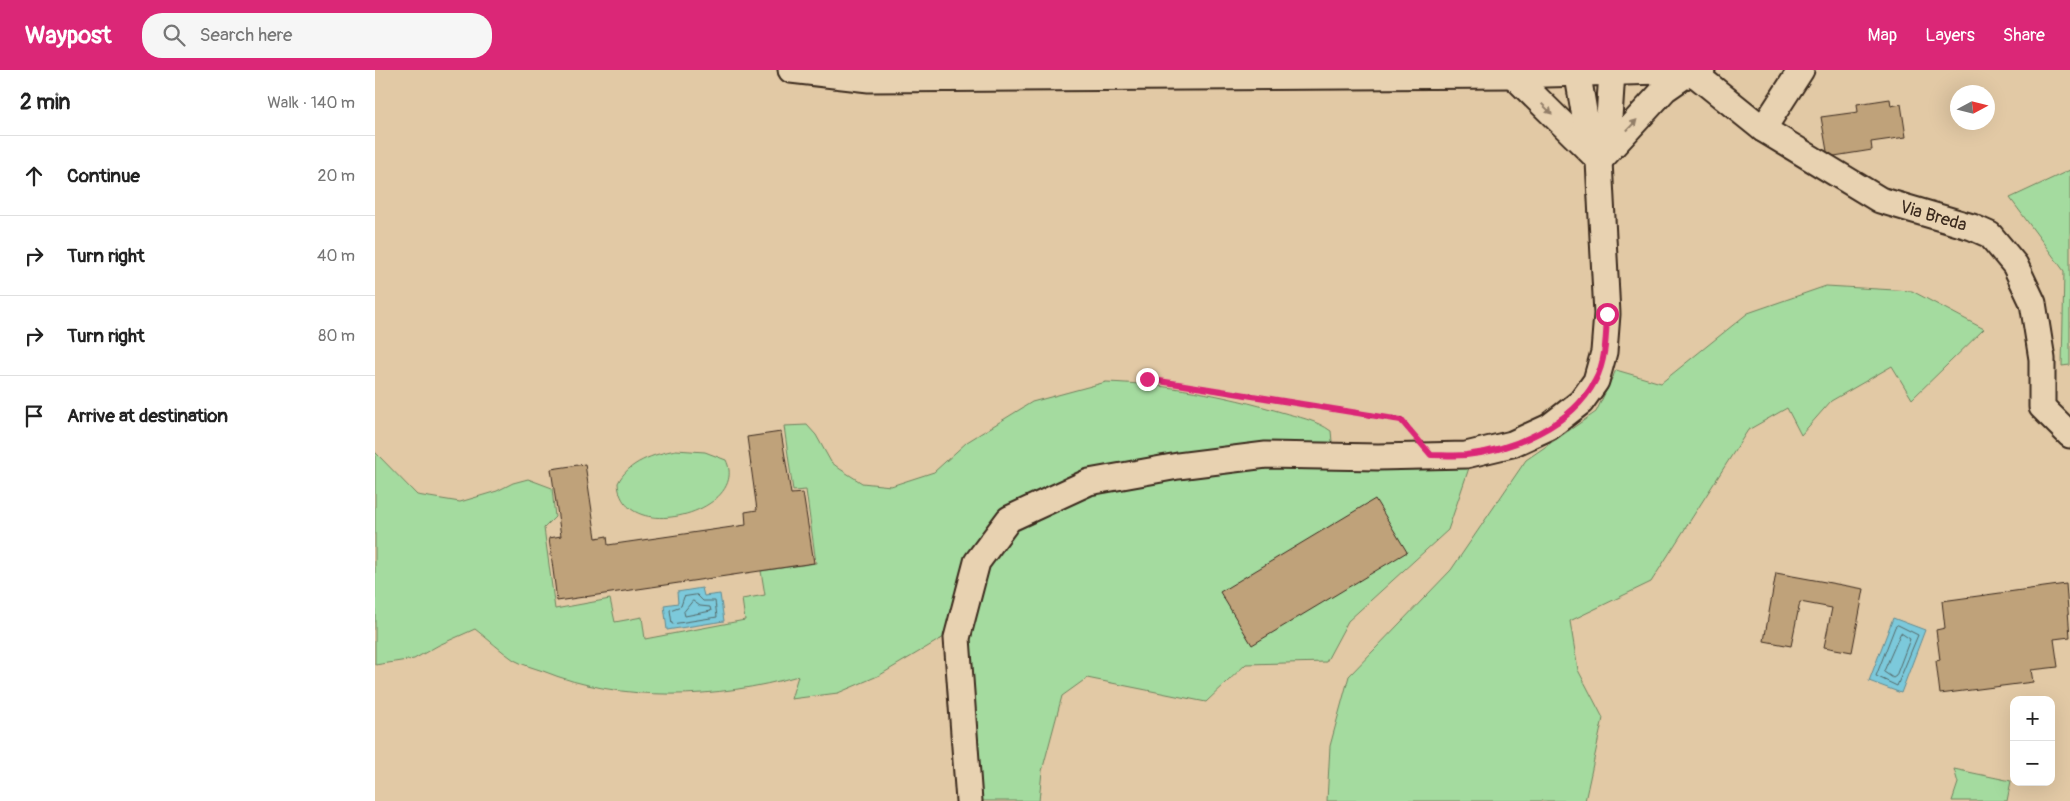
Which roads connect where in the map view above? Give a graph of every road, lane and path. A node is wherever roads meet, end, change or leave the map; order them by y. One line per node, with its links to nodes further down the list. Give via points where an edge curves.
1 (791, 70): 6 (street)
2 (1697, 70): 5 (street); 8 (street, Via Breda); 9 (street, one-way to 2, via 1665,89)
3 (1801, 70): 8 (street)
4 (1577, 71): 5 (street); 7 (street); 9 (street, via 1588,135)
5 (1613, 72): 9 (street, via 1608,133)
6 (869, 75): 7 (street)
7 (1513, 75): 9 (street, one-way to 9)
8 (1763, 129): 11 (street, Via Breda, via 1881,200 1990,235 2015,266 2033,303 2042,359 2042,407)
9 (1599, 160): 12 (street, via 1607,314 1604,352 1596,380 1581,402 1549,427 1512,444 1466,454)
10 (1147, 379): 12 (path, via 1401,420)
11 (2070, 435)
12 (1431, 455): 13 (street, via 1266,455 1178,466 1089,482 1009,519 977,562 957,638)
13 (969, 801)

